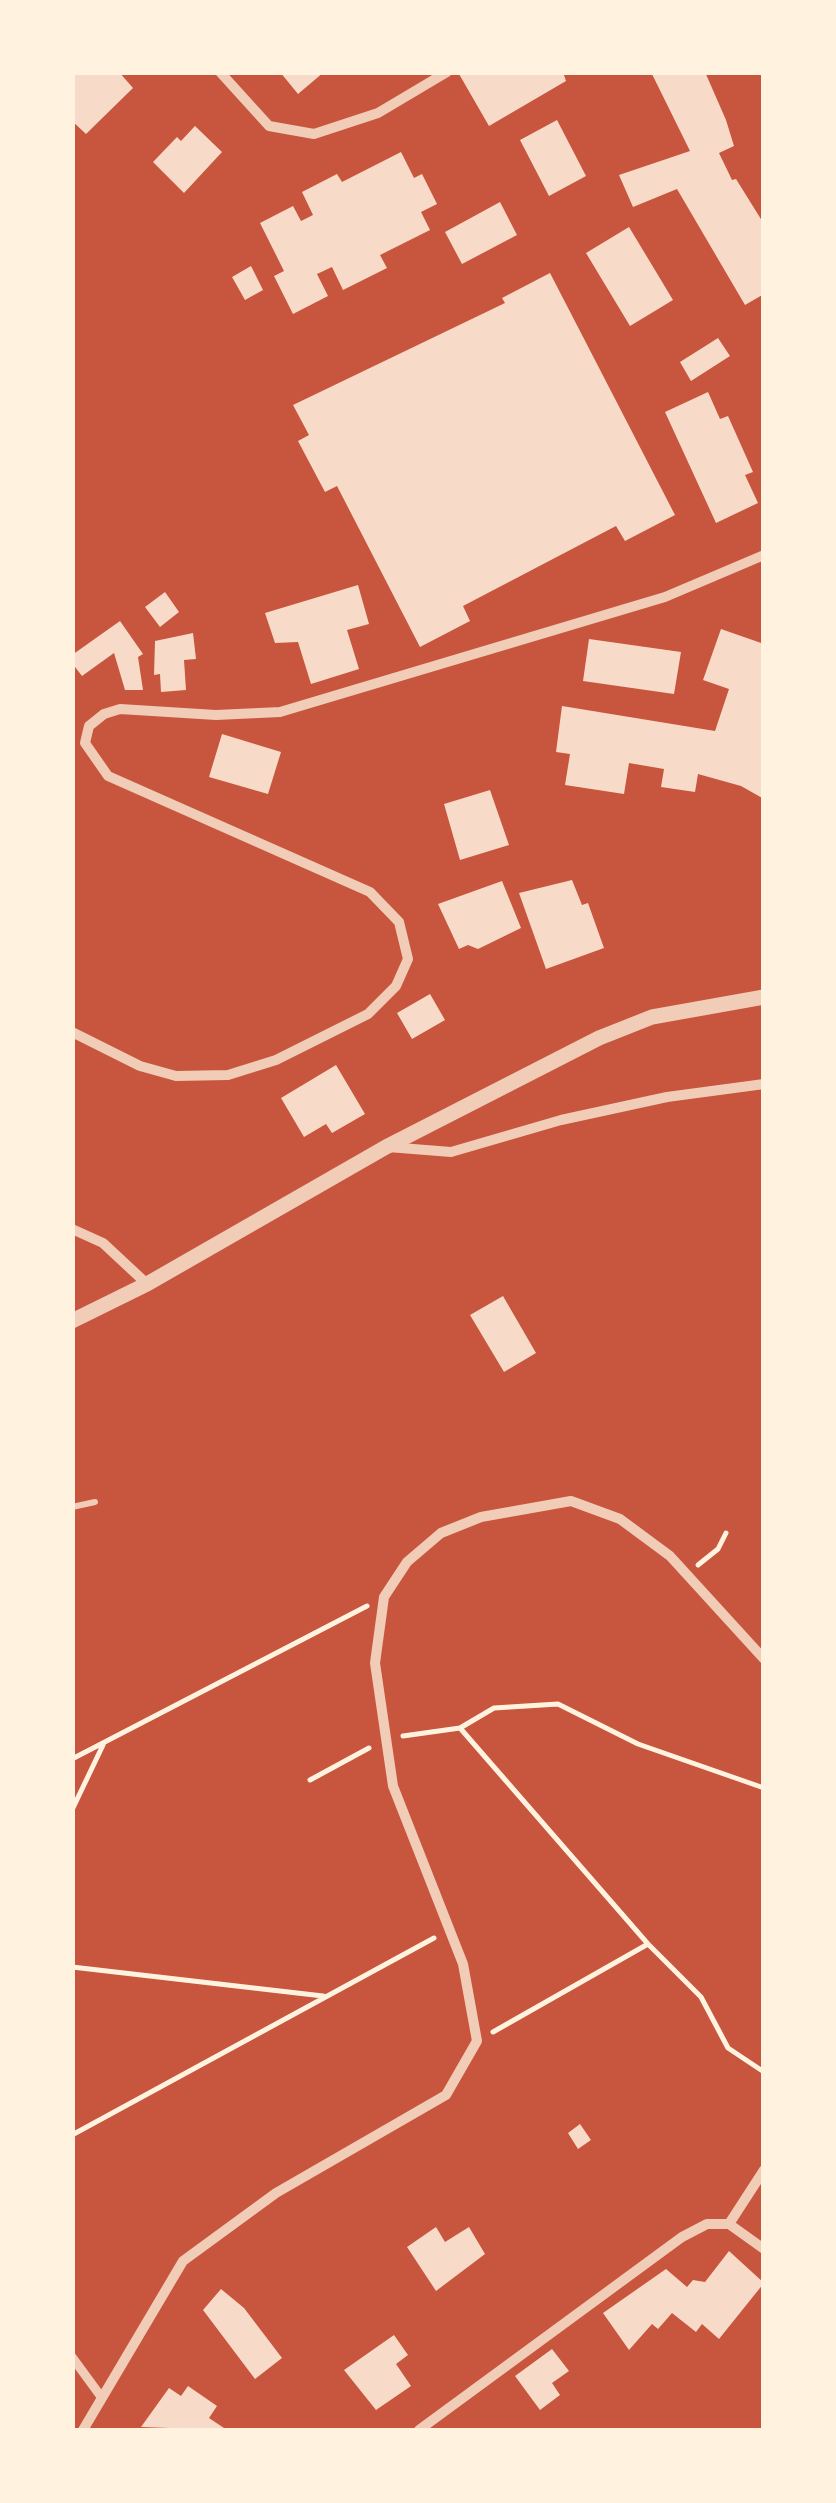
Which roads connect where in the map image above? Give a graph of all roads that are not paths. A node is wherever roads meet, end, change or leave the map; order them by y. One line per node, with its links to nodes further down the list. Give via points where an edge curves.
1 (220, 72): 2 (street, via 269,126 314,134 378,112)
2 (448, 72)
3 (764, 555): 5 (street, via 664,597 280,712 120,708 104,714 89,726 85,743 108,776 370,892 398,922 408,960 396,986 368,1014 228,1076 158,1071)
4 (764, 996): 7 (street, via 652,1017 599,1038)
5 (72, 1032)
6 (764, 1084): 7 (street, via 561,1120 451,1152)
7 (386, 1147): 9 (street)
8 (72, 1229): 9 (street, via 103,1243)
9 (147, 1284): 10 (street)
10 (72, 1321)
11 (94, 1502): 12 (lane)
12 (72, 1508)
13 (764, 1659): 18 (street, via 688,1574 620,1519 570,1501 481,1517 441,1533 407,1562 384,1597 375,1663 394,1786 463,1964 477,2041 446,2096 276,2193 182,2261)
14 (764, 2170): 15 (street)
15 (729, 2224): 16 (street); 20 (street, via 707,2224 682,2238)
16 (764, 2249)
17 (72, 2356): 18 (street)
18 (102, 2398): 19 (street)
19 (82, 2430)
20 (419, 2430)

